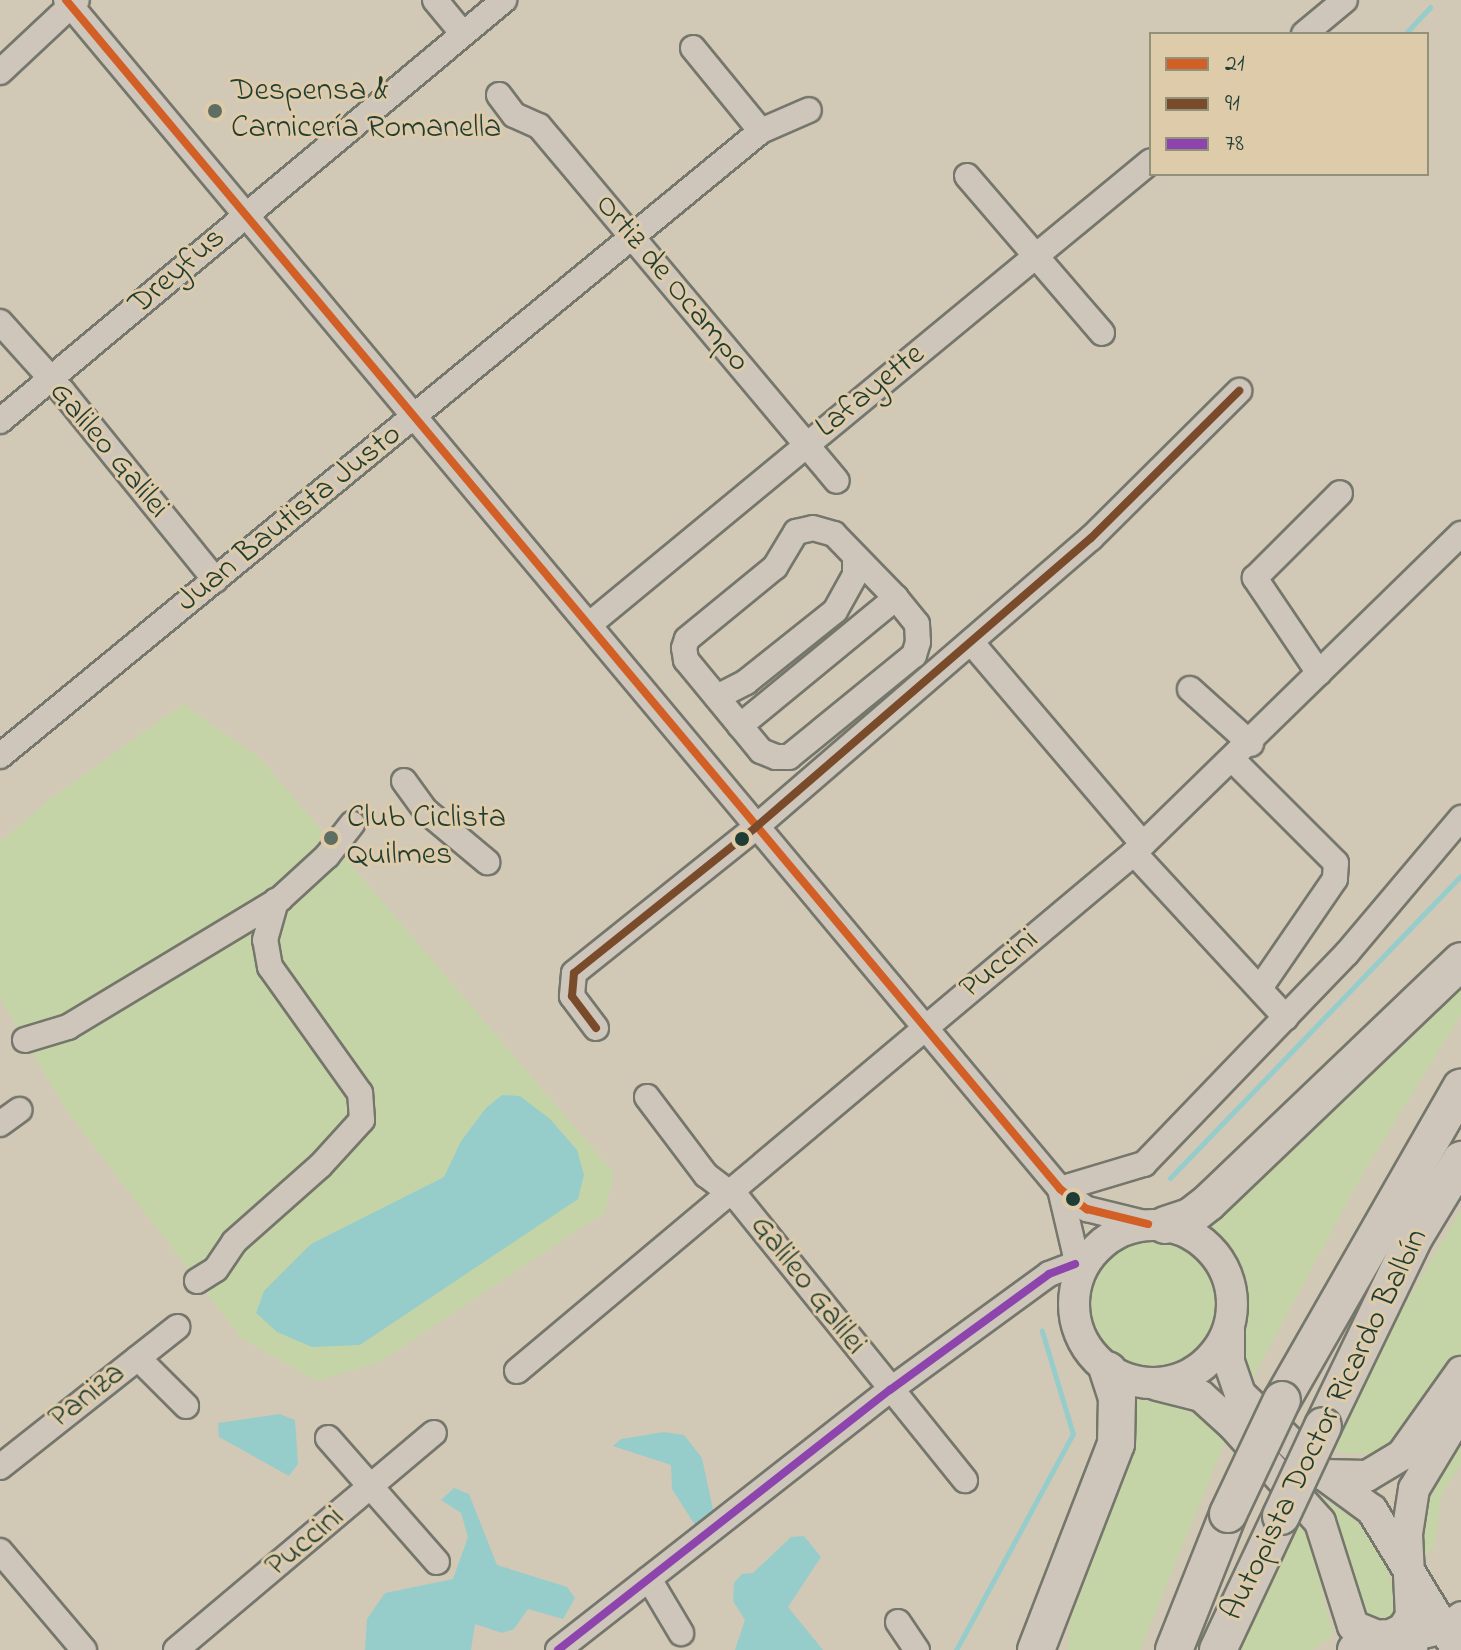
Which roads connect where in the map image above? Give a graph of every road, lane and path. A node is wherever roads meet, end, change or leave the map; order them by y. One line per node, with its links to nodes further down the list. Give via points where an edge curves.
1 (435, 0): 6 (street)
2 (504, 0): 6 (street, Dreyfus)
3 (1345, 0): 5 (street)
4 (71, 2): 8 (street); 14 (street)
5 (1306, 32)
6 (463, 34): 14 (street, Dreyfus)
7 (693, 48): 11 (street)
8 (0, 72)
9 (499, 95): 15 (street, Ortiz de Ocampo, via 514,115 539,126)
10 (809, 110): 11 (street, Juan Bautista Justo)
11 (761, 131): 15 (street, Juan Bautista Justo)
12 (1149, 163): 16 (street, Lafayette)
13 (967, 176): 16 (street)
14 (246, 213): 19 (street, Dreyfus); 21 (street)
15 (632, 238): 21 (street, Juan Bautista Justo); 23 (street, Ortiz de Ocampo)
16 (1036, 256): 18 (street); 23 (street, Lafayette)
17 (0, 322): 19 (street, Galileo Galilei)
18 (1102, 333)
19 (48, 381): 22 (street, Dreyfus); 28 (street, Galileo Galilei, via 63,392)
20 (1239, 391): 31 (street, via 1091,538)
21 (416, 415): 28 (street, Juan Bautista Justo); 30 (street)
22 (0, 421)
23 (806, 446): 24 (street, Ortiz de Ocampo); 30 (street, Lafayette)
24 (837, 481)
25 (1340, 493): 32 (street, via 1255,578)
26 (1461, 534): 32 (street, Puccini)
27 (855, 558): 29 (street); 34 (street, via 855,575 835,611 746,682); 34 (street, via 834,534 813,528 796,532 775,567 687,639 686,660)
28 (215, 580): 37 (street, Juan Bautista Justo)
29 (896, 598): 35 (street); 35 (street, via 917,624 914,655 789,757 761,751)
30 (590, 624): 41 (street)
31 (971, 642): 41 (street); 42 (street)
32 (1319, 673): 36 (street, Puccini)
33 (1190, 689): 36 (street)
34 (717, 697): 35 (street)
35 (740, 726)
36 (1242, 752): 42 (street, Puccini); 46 (street, via 1333,856 1337,871)
37 (0, 756)
38 (404, 781): 43 (street, via 426,811)
39 (1461, 818): 47 (street)
40 (352, 824): 44 (street, via 327,856)
41 (756, 827): 48 (street, via 574,973 572,996); 49 (street)
42 (1139, 849): 46 (street); 49 (street, Puccini)
43 (487, 862)
44 (276, 901): 50 (street, via 68,1027); 58 (street, via 265,940 270,967 360,1093 362,1120 320,1166 234,1242 216,1269)
45 (1461, 961): 56 (highway, via 1208,1203 1190,1217)
46 (1260, 988): 47 (street)
47 (1286, 1018): 54 (street, via 1144,1164)
48 (596, 1028)
49 (923, 1028): 54 (street); 55 (street, Puccini)
50 (25, 1040)
51 (1461, 1088): 88 (highway, Autopista Doctor Ricardo Balbín, bridge, via 1282,1400 1228,1514)
52 (647, 1097): 55 (street, Galileo Galilei, via 706,1175)
53 (1461, 1160): 89 (highway, Autopista Doctor Ricardo Balbín, bridge, via 1415,1236)
54 (1060, 1189): 56 (street, via 1087,1209); 57 (street)
55 (726, 1192): 63 (street, Puccini); 66 (street, Galileo Galilei, via 739,1200)
56 (1156, 1224): 57 (main road, via 1128,1228 1102,1243); 60 (main road, via 1187,1231 1221,1262 1230,1282)
57 (1075, 1275): 62 (main road, via 1079,1333); 66 (street, via 1049,1274)
58 (197, 1281)
59 (177, 1327): 61 (street, Paniza)
60 (1229, 1328): 65 (main road, via 1199,1369 1176,1381); 72 (main road, via 1229,1362 1240,1394)
61 (138, 1358): 67 (street); 71 (street, Paniza)
62 (1108, 1370): 65 (main road); 87 (highway, via 1117,1398 1116,1444)
63 (517, 1371)
64 (1461, 1372): 72 (main road, via 1402,1455 1367,1476)
65 (1151, 1384): 82 (main road, via 1201,1396 1233,1425 1320,1522 1334,1555 1347,1617 1360,1632)
66 (890, 1390): 73 (street, Galileo Galilei); 78 (street)
67 (186, 1406)
68 (1461, 1411): 77 (main road, via 1414,1489 1407,1534)
69 (434, 1433): 74 (street, Puccini)
70 (328, 1438): 74 (street)
71 (0, 1467)
72 (1324, 1475): 77 (main road, via 1372,1510)
73 (965, 1480)
74 (373, 1486): 76 (street); 84 (street, Puccini)
75 (0, 1551): 83 (street)
76 (437, 1562)
77 (1411, 1577): 80 (main road); 82 (main road, via 1408,1624)
78 (649, 1579): 81 (street); 85 (street)
79 (898, 1622): 86 (street)
80 (1454, 1631): 82 (street)
81 (681, 1633)
82 (1387, 1645)
83 (84, 1650)
84 (176, 1650)
85 (558, 1650)
86 (917, 1650)
87 (1036, 1650)
88 (1174, 1650)
89 (1218, 1650)

